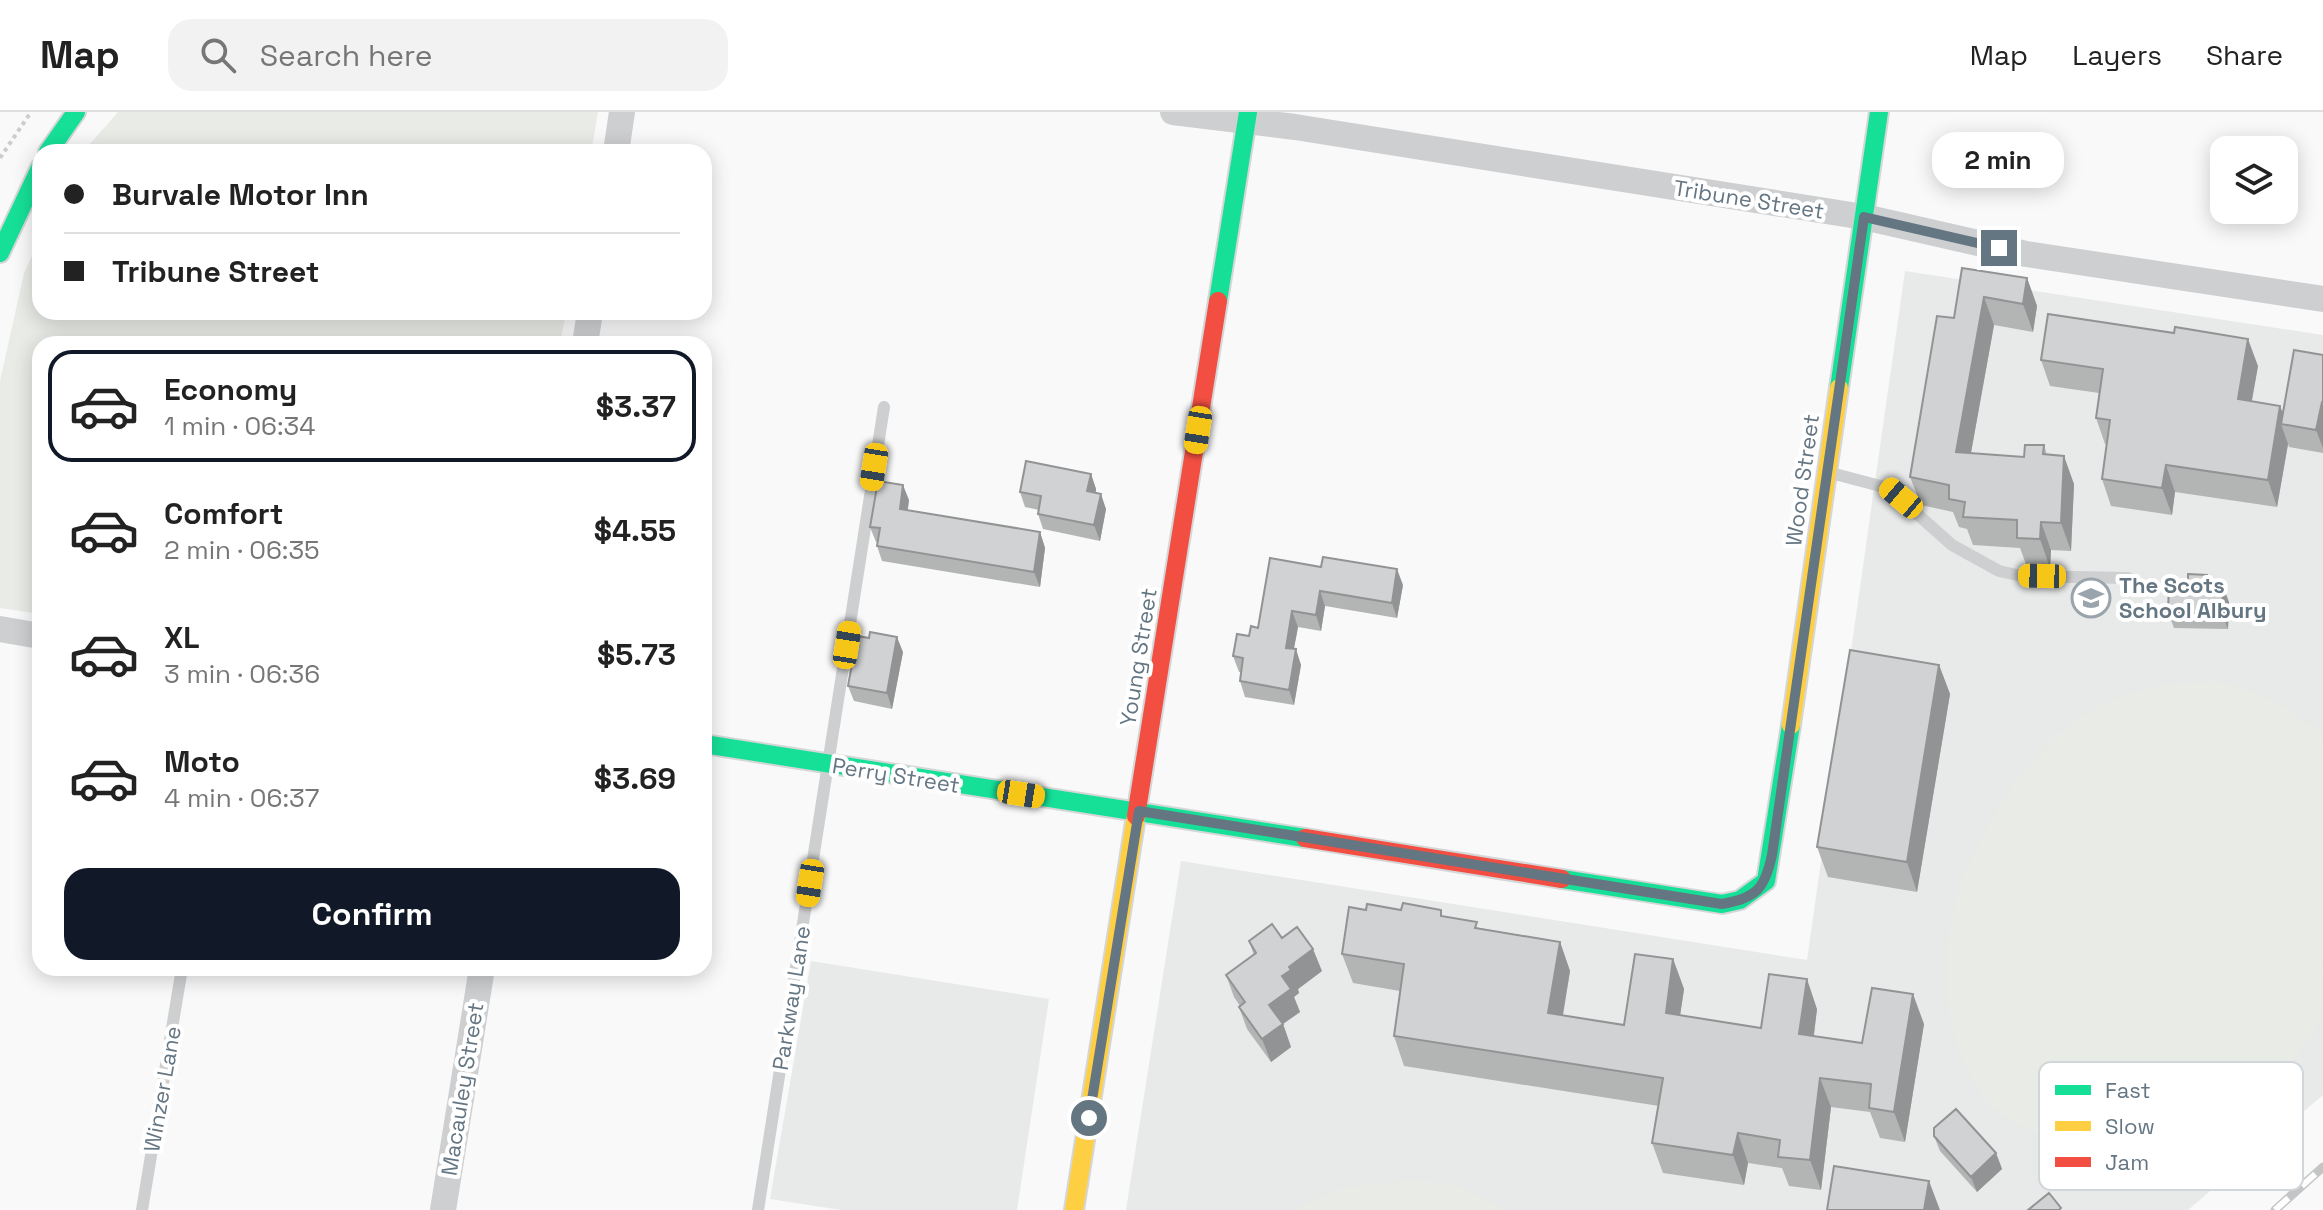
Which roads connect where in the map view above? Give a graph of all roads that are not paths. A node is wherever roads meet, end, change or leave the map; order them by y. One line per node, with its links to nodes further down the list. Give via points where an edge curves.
1 (76, 112): 6 (street)
2 (622, 112): 7 (street)
3 (1173, 112): 5 (street, Tribune Street)
4 (1879, 112): 9 (street, Wood Street)
5 (1247, 116): 9 (street, Tribune Street); 19 (street, Young Street)
6 (54, 144)
7 (617, 144)
8 (32, 185): 10 (street)
9 (1864, 217): 11 (street, Tribune Street, via 2026,254); 13 (street, Wood Street)
10 (0, 253)
11 (2323, 299)
12 (884, 407): 18 (lane, Parkway Lane)
13 (1828, 472): 14 (lane, via 1888,488 1952,545 1999,571); 20 (street, Wood Street)
14 (2128, 578)
15 (0, 629): 16 (street)
16 (32, 635)
17 (712, 745): 18 (street, Perry Street)
18 (829, 764): 19 (street, Perry Street); 25 (lane, Parkway Lane)
19 (1139, 811): 20 (street, Perry Street, via 1722,904 1760,887); 26 (street, Young Street)
20 (1772, 855)
21 (181, 976): 23 (lane, Winzer Lane)
22 (481, 976): 24 (street, Macauley Street)
23 (142, 1210)
24 (443, 1210)
25 (758, 1210)
26 (1074, 1210)

